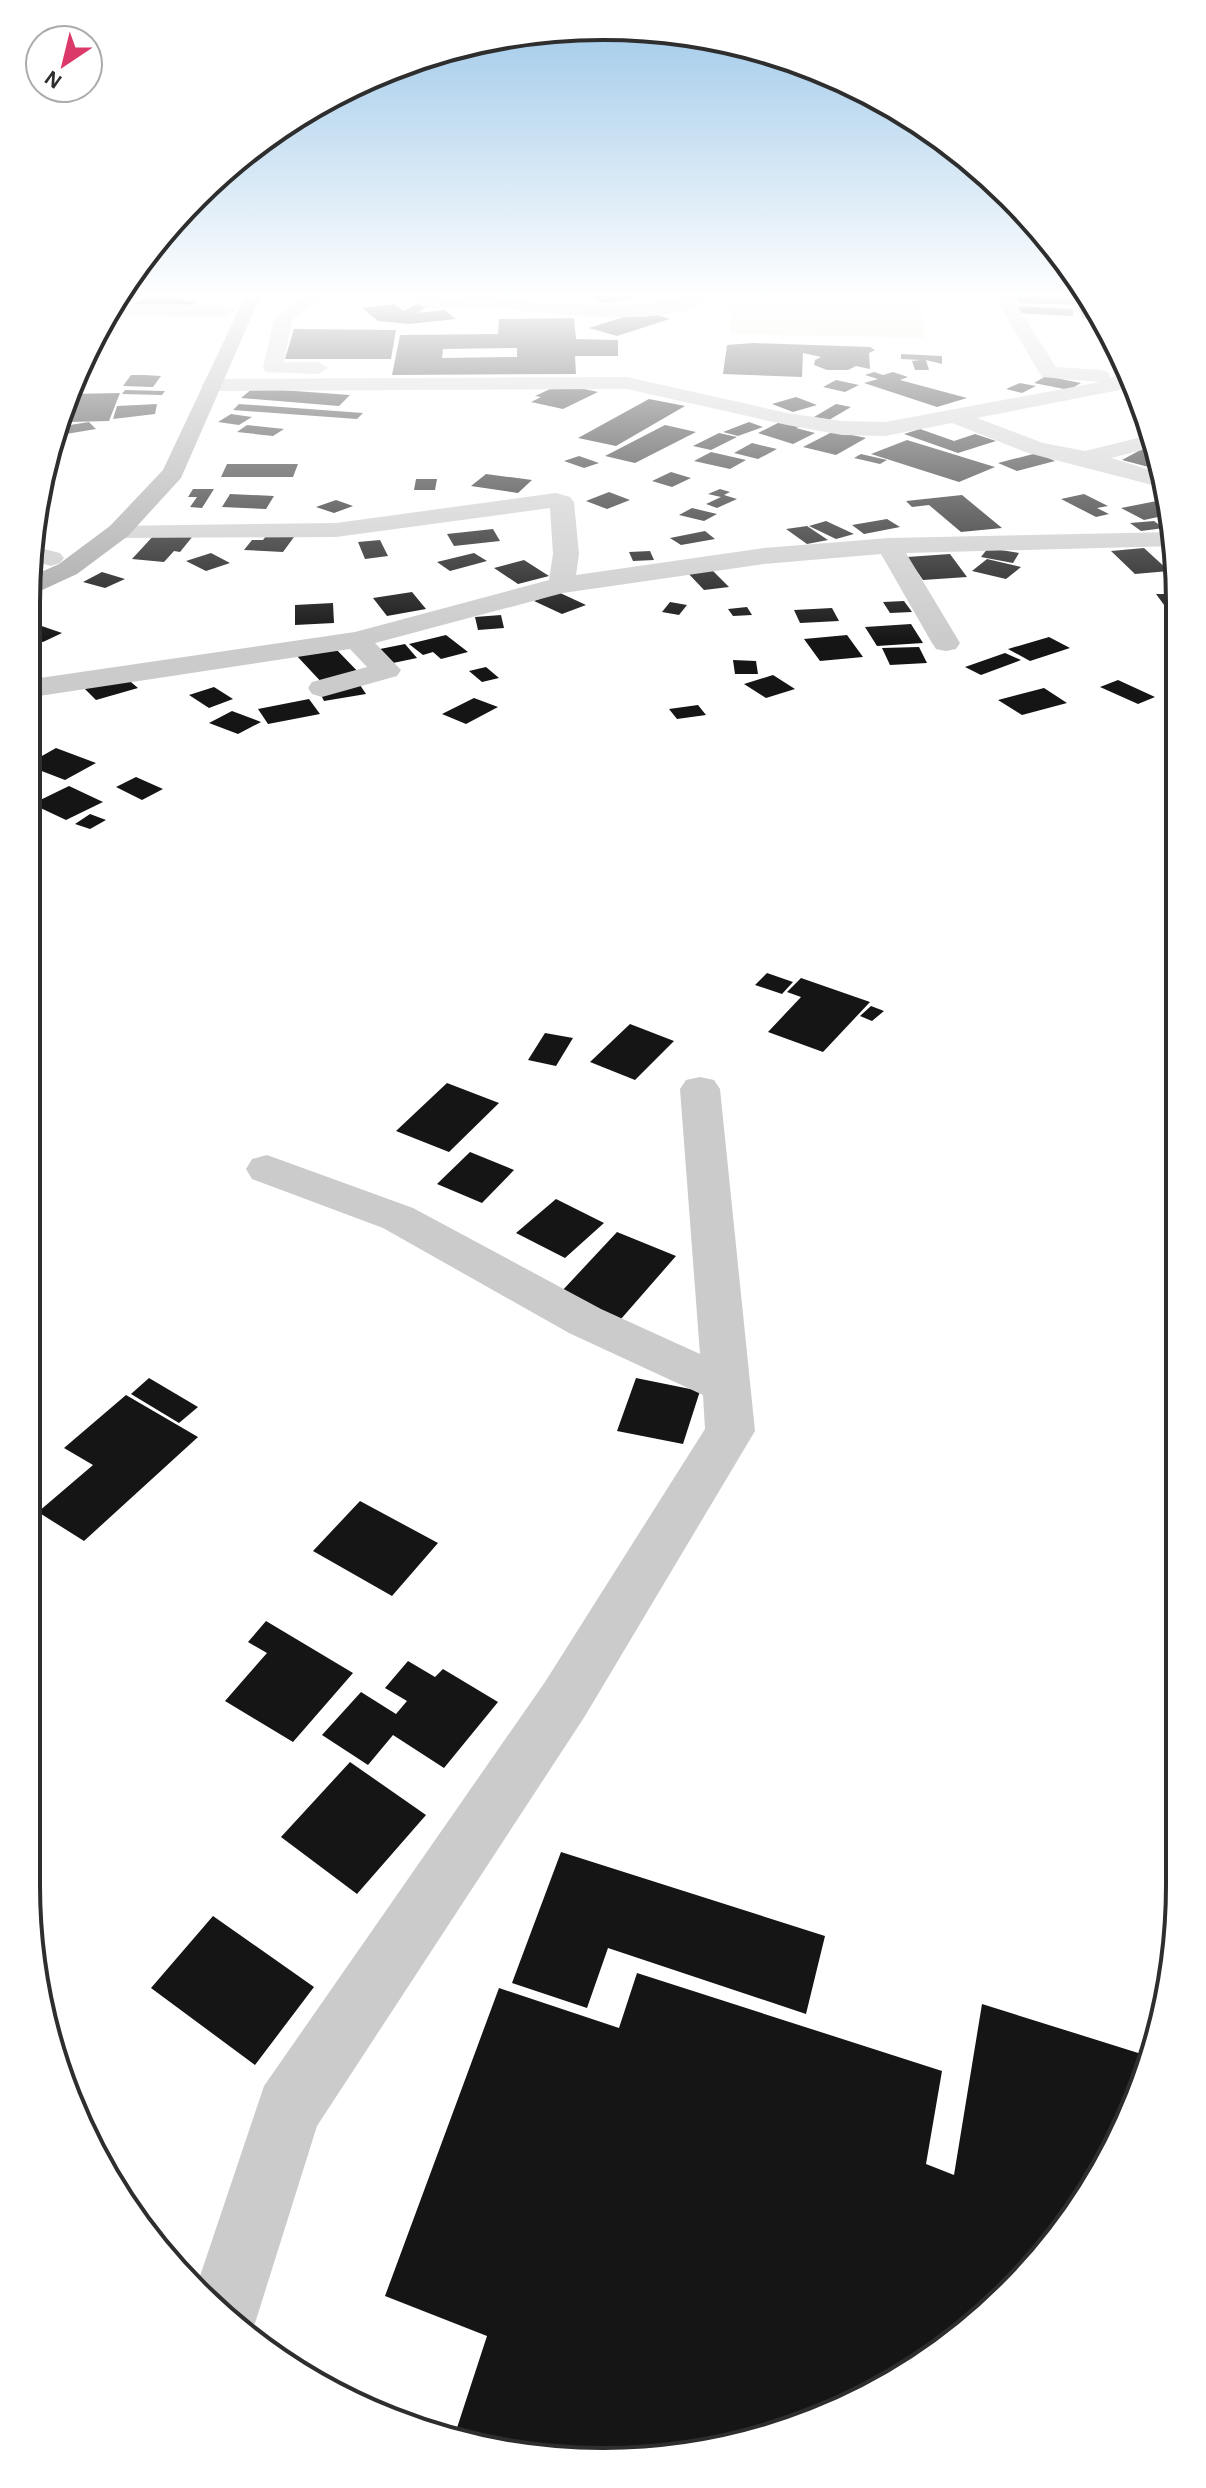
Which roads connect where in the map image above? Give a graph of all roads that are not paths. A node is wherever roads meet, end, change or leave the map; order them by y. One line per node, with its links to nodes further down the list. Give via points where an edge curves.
1 (183, 410): 12 (main road, via 148,474 107,517)
2 (200, 410): 9 (main road, via 173,473)
3 (750, 410): 5 (street, via 842,428 885,429)
4 (991, 410): 5 (street)
5 (957, 417): 7 (street, via 1019,442)
6 (1143, 443): 7 (street)
7 (1085, 458): 8 (street)
8 (1152, 478)
9 (119, 531): 13 (main road); 14 (street, via 336,530 556,500 562,502 566,554)
10 (1162, 539): 11 (street)
11 (889, 546): 14 (street, via 764,556); 16 (street)
12 (42, 557)
13 (41, 582)
14 (561, 585): 15 (street)
15 (356, 640): 17 (street); 18 (street, via 387,670)
16 (946, 643)
17 (40, 687)
18 (322, 688)
19 (700, 1089): 21 (street)
20 (267, 1169): 21 (street, via 398,1218 585,1321)
21 (727, 1386): 22 (street, via 730,1431 565,1699 288,2110)
22 (227, 2304)

